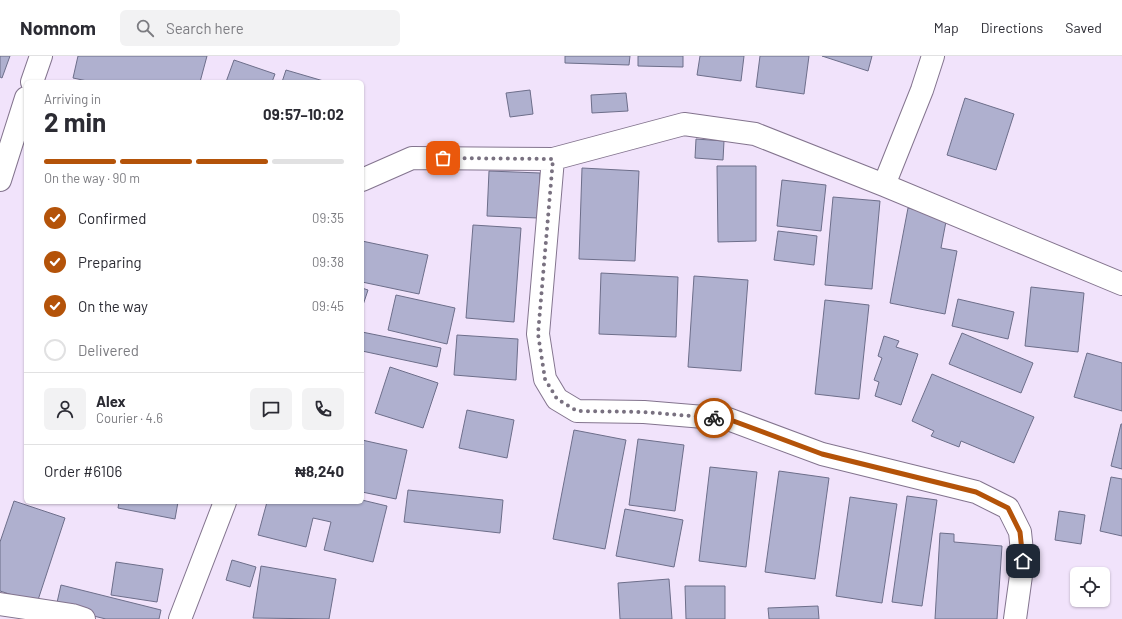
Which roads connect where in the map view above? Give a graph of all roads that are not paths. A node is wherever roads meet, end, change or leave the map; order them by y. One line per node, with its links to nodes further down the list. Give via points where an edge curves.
1 (41, 56): 3 (street)
2 (933, 56): 9 (street)
3 (33, 80)
4 (24, 102): 5 (street)
5 (14, 121): 8 (street)
6 (553, 159): 7 (street, via 412,158); 9 (street, via 684,124 755,134); 15 (street, via 538,334 545,379 557,399 577,411 644,412 728,419 822,454 976,492 1008,508 1020,532 1023,561)
7 (364, 179)
8 (0, 180)
9 (884, 184): 10 (street)
10 (1122, 284)
11 (224, 504): 14 (street)
12 (0, 604): 13 (street)
13 (84, 619)
14 (180, 619)
15 (1015, 619)

